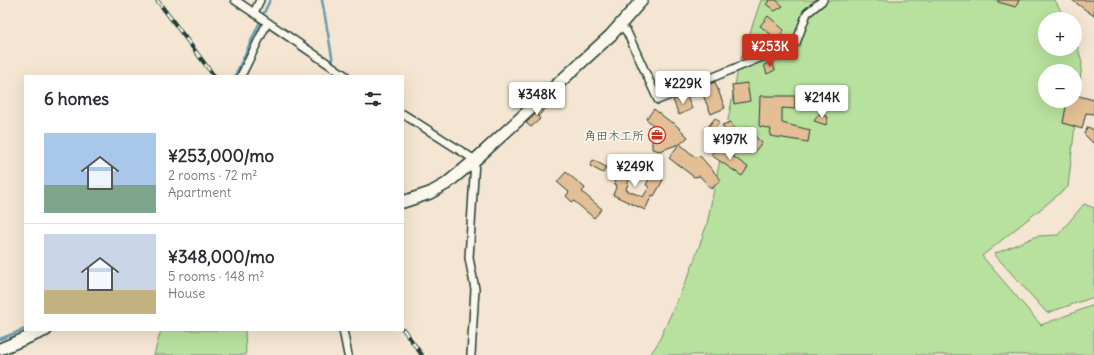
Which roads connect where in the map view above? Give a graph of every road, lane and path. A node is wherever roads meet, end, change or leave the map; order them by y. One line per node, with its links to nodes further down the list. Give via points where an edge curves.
1 (235, 0): 5 (street)
2 (260, 0): 5 (street)
3 (642, 0): 6 (street)
4 (823, 0): 6 (street, via 807,13 796,43 658,100 627,32)
5 (261, 18): 7 (street); 8 (street)
6 (620, 25): 10 (street)
7 (241, 75)
8 (345, 75)
9 (404, 115): 10 (street)
10 (475, 160): 11 (street, via 435,190); 16 (street, via 469,258 475,289)
11 (404, 202)
12 (44, 331): 14 (street)
13 (343, 331): 15 (street)
14 (0, 349)
15 (348, 355)
16 (471, 355)

